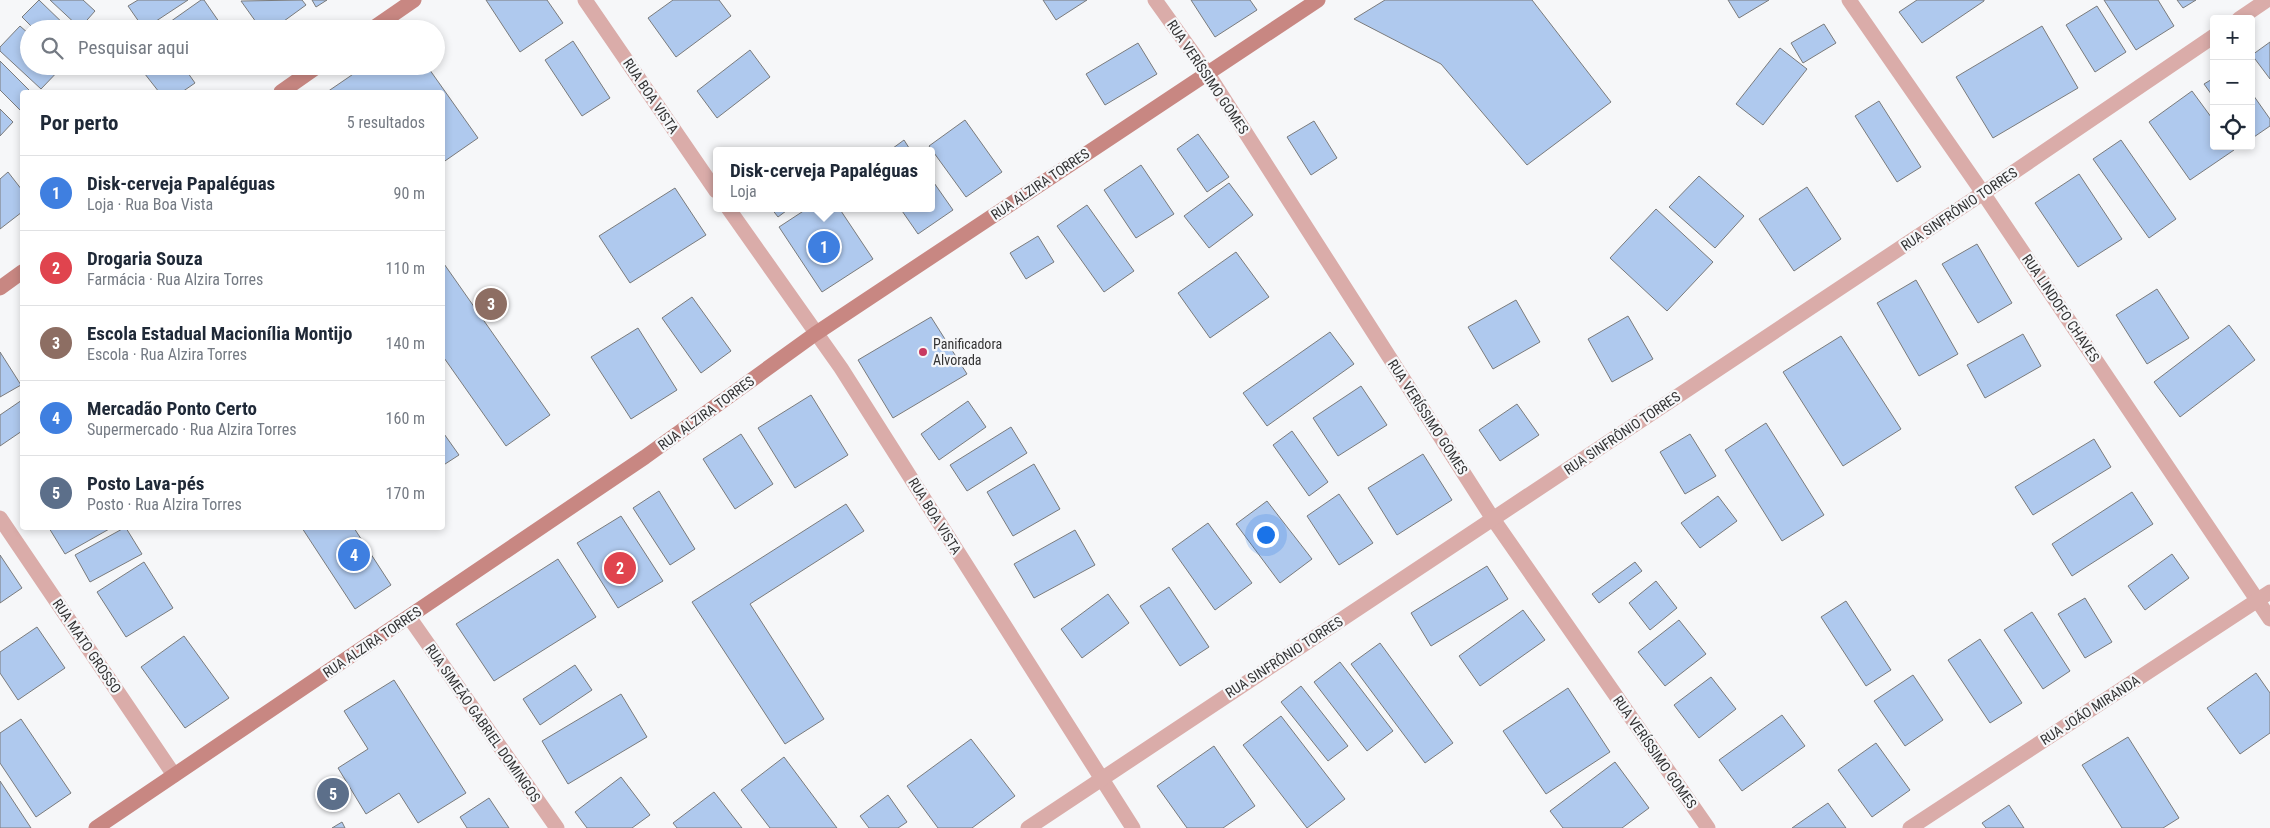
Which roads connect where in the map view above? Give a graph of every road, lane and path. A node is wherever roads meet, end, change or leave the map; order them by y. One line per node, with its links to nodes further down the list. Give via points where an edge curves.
1 (414, 0): 8 (main road)
2 (585, 0): 13 (street, RUA BOA VISTA)
3 (1155, 0): 10 (street, RUA VERÍSSIMO GOMES)
4 (1318, 0): 10 (main road, RUA ALZIRA TORRES)
5 (1848, 0): 14 (street, RUA LINDOFO CHAVES)
6 (2267, 0): 7 (street)
7 (2245, 15)
8 (385, 20)
9 (2210, 39): 14 (street, RUA SINFRÔNIO TORRES)
10 (1208, 74): 18 (main road, RUA ALZIRA TORRES); 20 (street, RUA VERÍSSIMO GOMES)
11 (305, 75): 12 (main road)
12 (284, 90)
13 (713, 187)
14 (1983, 193): 20 (street, RUA SINFRÔNIO TORRES); 21 (street, RUA LINDOFO CHAVES)
15 (731, 212): 18 (street, RUA BOA VISTA)
16 (20, 273): 17 (main road)
17 (0, 288)
18 (815, 334): 22 (main road, RUA ALZIRA TORRES, via 645,457); 25 (street, RUA BOA VISTA, via 841,368)
19 (0, 518): 24 (street, RUA MATO GROSSO)
20 (1493, 519): 25 (street, RUA SINFRÔNIO TORRES); 30 (street, RUA VERÍSSIMO GOMES)
21 (2264, 596): 23 (street, RUA LINDOFO CHAVES); 31 (street, RUA JOÃO MIRANDA)
22 (409, 617): 24 (main road, RUA ALZIRA TORRES); 27 (street, RUA SIMEÃO GABRIEL DOMINGOS)
23 (2270, 618)
24 (174, 775): 26 (main road, RUA ALZIRA TORRES)
25 (1102, 778): 28 (street, RUA SINFRÔNIO TORRES); 29 (street, RUA BOA VISTA)
26 (96, 828)
27 (557, 828)
28 (1028, 828)
29 (1133, 828)
30 (1708, 828)
31 (1910, 828)

